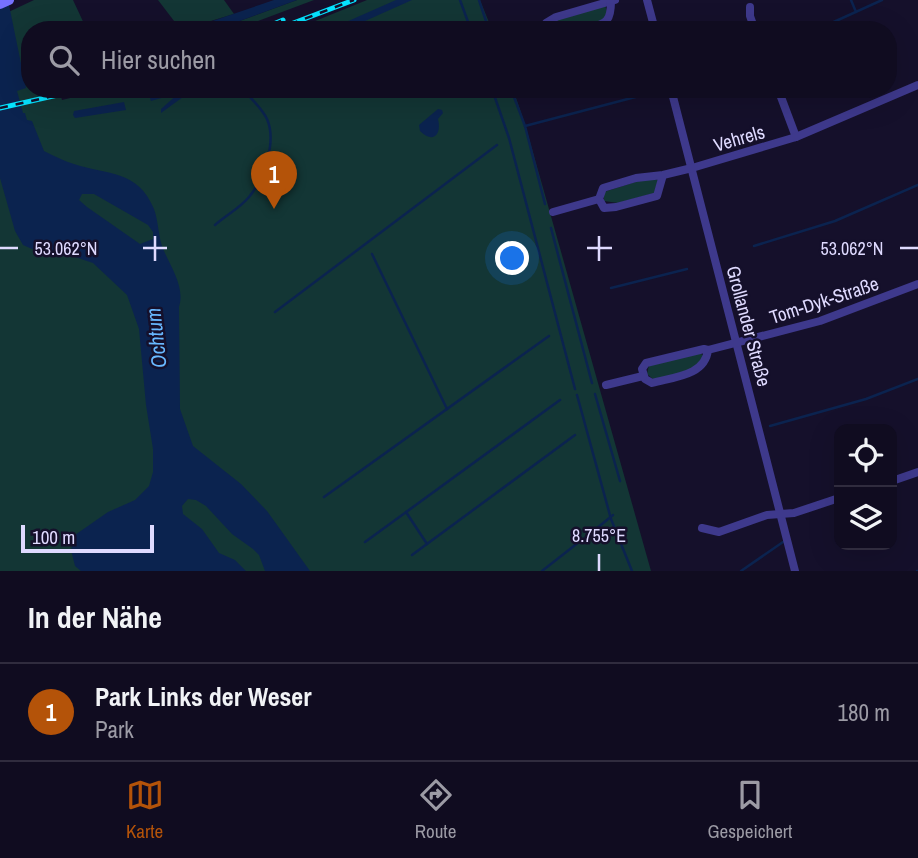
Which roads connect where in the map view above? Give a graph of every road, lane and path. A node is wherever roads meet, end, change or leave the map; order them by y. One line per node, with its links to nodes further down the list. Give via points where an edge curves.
1 (9, 0): 4 (street)
2 (647, 0): 8 (street)
3 (613, 1): 6 (street); 7 (street)
4 (0, 4)
5 (750, 7): 9 (street)
6 (549, 21)
7 (607, 21)
8 (653, 21)
9 (752, 21)
10 (918, 85): 11 (street, Vehrels)
11 (897, 94)
12 (673, 98): 16 (street, Grollander Straße)
13 (781, 98): 15 (street, Vehrels)
14 (888, 98): 15 (street, Vehrels)
15 (796, 137): 16 (street, Vehrels)
16 (692, 168): 17 (street, Vehrels); 21 (street, Grollander Straße)
17 (663, 175): 18 (street, Vehrels, via 603,188); 18 (street, via 657,196 604,208)
18 (599, 200): 19 (street)
19 (553, 212)
20 (918, 284): 21 (street, Tom-Dyk-Straße, via 820,321)
21 (738, 343): 22 (street, Tom-Dyk-Straße); 28 (street, Grollander Straße)
22 (708, 350): 23 (street, Tom-Dyk-Straße, via 646,363); 23 (street, via 707,360 696,371 652,383)
23 (643, 376): 24 (street)
24 (606, 385)
25 (918, 472): 26 (street)
26 (897, 479)
27 (834, 500): 28 (street)
28 (781, 514): 29 (street, via 719,532); 30 (street, Grollander Straße)
29 (702, 528)
30 (795, 571)

